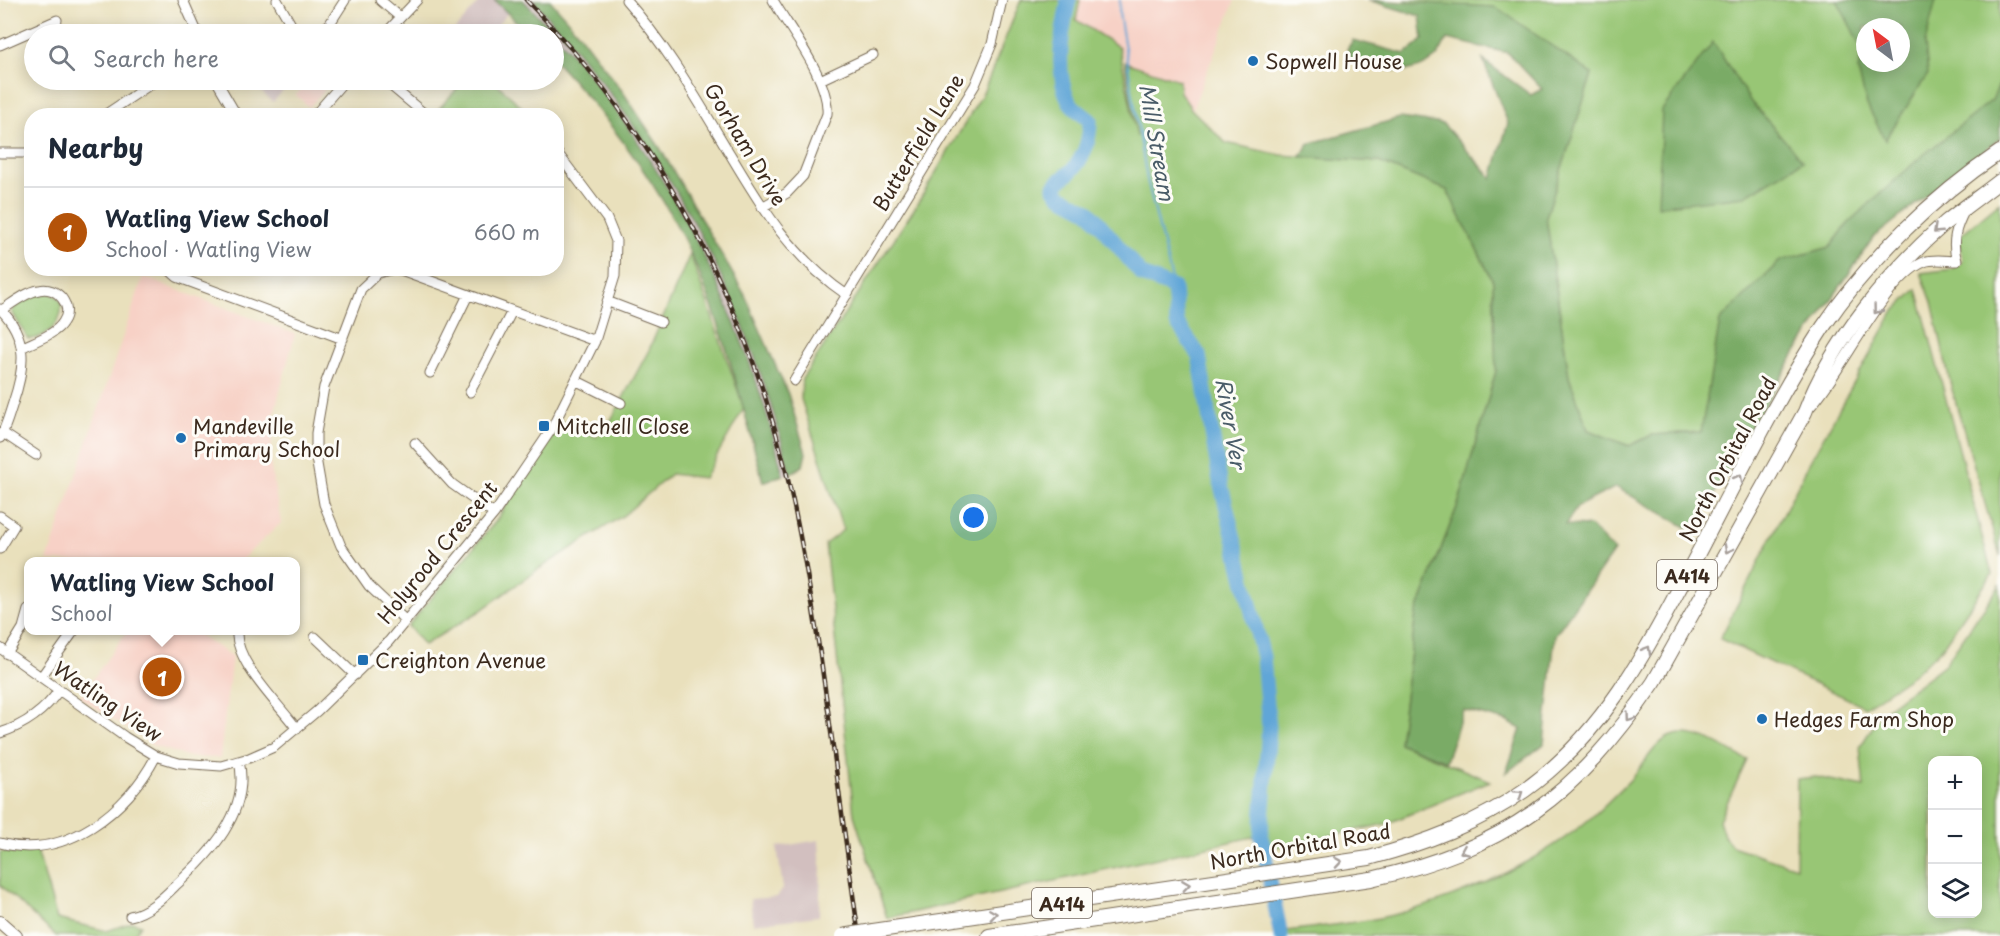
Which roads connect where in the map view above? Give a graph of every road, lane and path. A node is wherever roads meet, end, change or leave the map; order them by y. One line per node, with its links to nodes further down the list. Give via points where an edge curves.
1 (183, 0): 12 (street)
2 (278, 0): 13 (street)
3 (345, 0): 14 (street)
4 (380, 0): 9 (street)
5 (417, 0): 9 (street)
6 (626, 0): 33 (street, Gorham Drive, via 676,64)
7 (773, 0): 19 (street)
8 (1002, 0): 39 (street, Butterfield Lane, via 992,44 975,85)
9 (400, 17): 15 (street)
10 (57, 20): 11 (street)
11 (48, 24)
12 (194, 24)
13 (291, 24)
14 (330, 24)
15 (394, 24)
16 (24, 34): 17 (street)
17 (0, 45)
18 (873, 55): 19 (street)
19 (820, 80): 33 (street, via 827,94 827,114 803,176 788,193)
20 (142, 90): 24 (street)
21 (222, 90): 25 (street)
22 (336, 90): 26 (street)
23 (396, 90): 27 (street)
24 (116, 108)
25 (232, 108)
26 (321, 108)
27 (417, 108)
28 (2000, 152): 76 (highway, North Orbital Road / A414, one-way to 28, bridge, via 1369,858 1464,826 1526,789 1591,730 1636,669 1797,369 1832,315 1909,225)
29 (0, 153): 30 (street)
30 (24, 153)
31 (564, 162): 40 (street, Holyrood Crescent, via 607,219 616,241 617,263)
32 (2000, 181): 34 (highway, North Orbital Road / A414)
33 (762, 207): 39 (street, Gorham Drive, via 798,255)
34 (1967, 207): 52 (highway, North Orbital Road / A414, one-way to 52, via 1924,243 1867,307 1815,386); 52 (street, one-way to 52, via 1955,230 1957,261 1925,262 1910,270 1859,334 1825,391)
35 (176, 276): 44 (street)
36 (375, 276): 44 (street, via 361,289)
37 (417, 276): 38 (street)
38 (468, 295): 42 (street); 47 (street)
39 (847, 296): 49 (street, Butterfield Lane)
40 (609, 303): 43 (street); 45 (street, Holyrood Crescent)
41 (1, 310): 46 (street); 46 (street, via 40,289 51,290 64,301 67,313 62,325)
42 (512, 310): 45 (street); 50 (street)
43 (661, 322)
44 (343, 339): 59 (street, via 324,387 316,433 324,504 352,565)
45 (595, 341): 48 (street, Holyrood Crescent)
46 (23, 347): 53 (street, via 24,368)
47 (430, 373)
48 (577, 381): 51 (street); 56 (street, Holyrood Crescent, via 551,430)
49 (794, 381)
50 (470, 392)
51 (621, 403)
52 (1805, 412): 77 (highway, North Orbital Road / A414, one-way to 77, via 1654,682 1627,722 1574,782 1509,829 1463,852 1409,871 1371,879)
53 (2, 435): 55 (street)
54 (415, 443): 56 (street, via 452,484)
55 (36, 454)
56 (494, 514): 59 (street, Holyrood Crescent)
57 (0, 516): 58 (street, via 14,526)
58 (2, 546)
59 (405, 621): 65 (street, Holyrood Crescent)
60 (24, 624): 64 (street)
61 (71, 635): 66 (street)
62 (237, 635): 68 (street, via 244,660)
63 (315, 637): 65 (street)
64 (4, 651): 66 (street, Watling View)
65 (355, 675): 68 (street, Holyrood Crescent)
66 (41, 677): 67 (street, Watling View)
67 (59, 690): 69 (street, via 29,721); 70 (street, Watling View)
68 (297, 729): 71 (street, Holyrood Crescent, via 274,747)
69 (0, 733)
70 (156, 756): 71 (street, Watling View, via 194,765 221,766); 72 (street, via 137,786 86,831 34,846)
71 (239, 761): 73 (street, via 239,800 220,839 168,893)
72 (0, 843)
73 (130, 916)
74 (0, 922): 75 (main road)
75 (16, 936)
76 (843, 936)
77 (989, 936)

